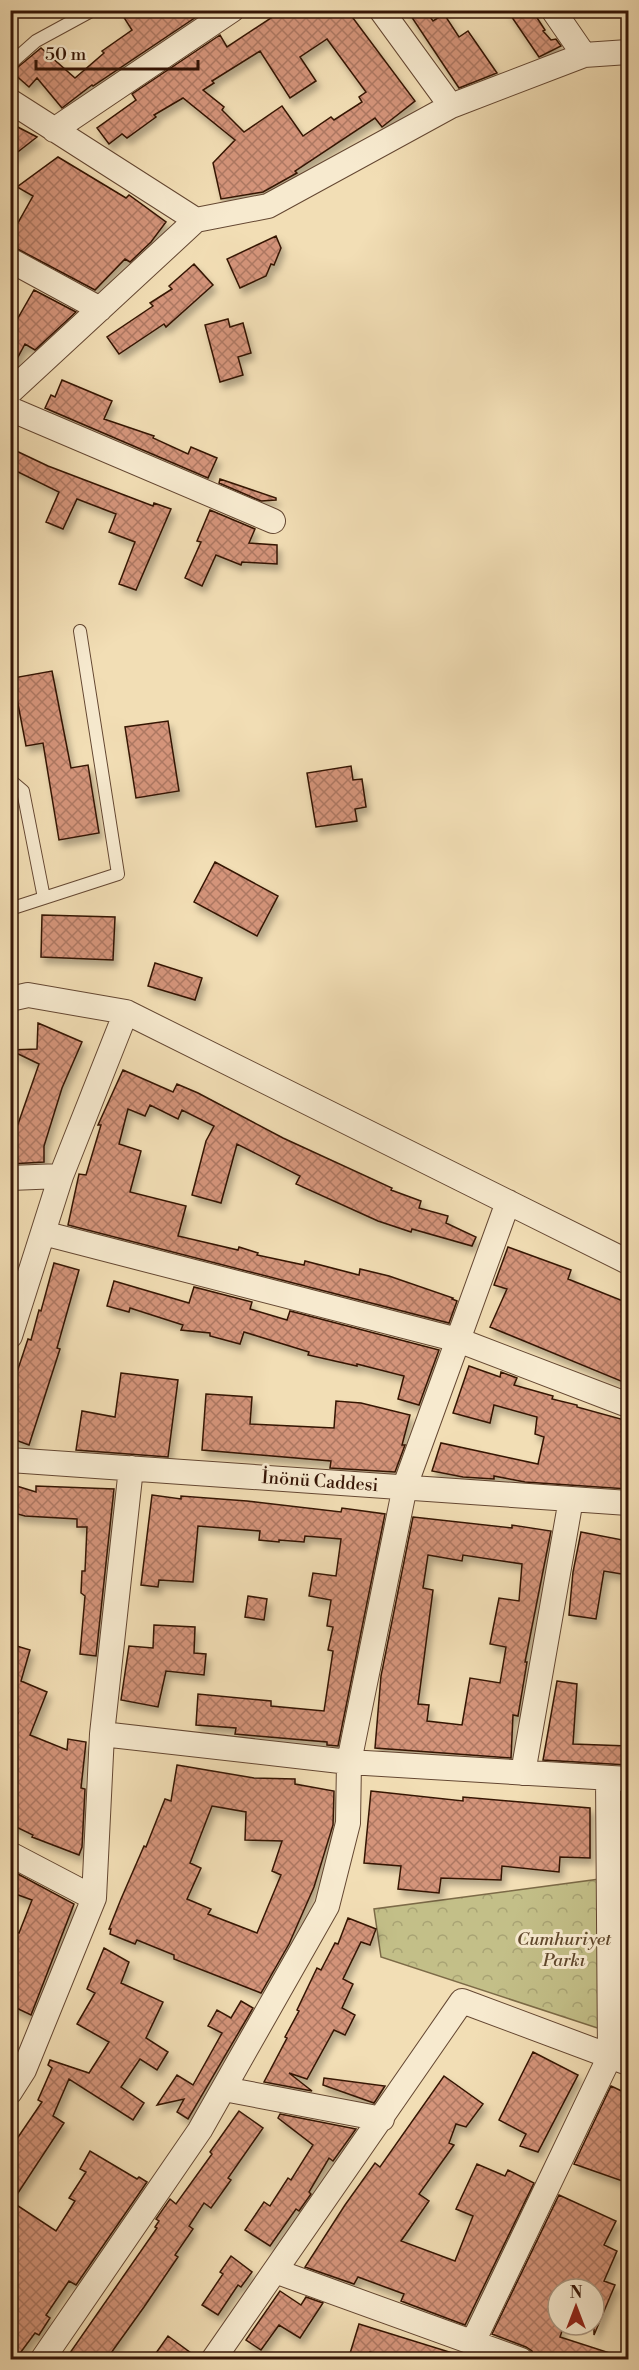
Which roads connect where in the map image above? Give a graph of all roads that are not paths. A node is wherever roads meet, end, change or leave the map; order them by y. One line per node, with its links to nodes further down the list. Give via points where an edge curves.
1 (93, 10): 7 (lane, via 36,40)
2 (232, 10): 10 (street)
3 (381, 10): 9 (street)
4 (553, 10): 6 (street)
5 (628, 52): 6 (street)
6 (585, 55): 9 (street)
7 (10, 64)
8 (10, 101): 10 (street)
9 (451, 106): 11 (street, via 268,206)
10 (54, 130): 11 (street)
11 (196, 220): 13 (street)
12 (10, 260): 13 (street)
13 (100, 309): 14 (street)
14 (10, 392)
15 (10, 409): 16 (street)
16 (273, 521)
17 (80, 631): 19 (lane, via 118,874)
18 (10, 780): 19 (lane, via 23,791)
19 (44, 898): 20 (lane)
20 (10, 909)
21 (10, 999): 22 (street, via 28,995)
22 (126, 1012): 23 (street); 25 (street)
23 (61, 1176): 24 (street); 26 (street)
24 (10, 1178)
25 (508, 1202): 27 (street); 29 (street)
26 (43, 1233): 28 (street); 29 (street)
27 (628, 1262)
28 (10, 1336)
29 (458, 1340): 30 (street); 33 (street)
30 (628, 1405)
31 (10, 1460): 32 (street, İnönü Caddesi)
32 (131, 1468): 33 (street, İnönü Caddesi); 36 (street)
33 (405, 1486): 34 (street, İnönü Caddesi); 37 (street)
34 (571, 1499): 35 (street, İnönü Caddesi); 38 (street)
35 (628, 1503)
36 (102, 1734): 37 (street); 41 (street)
37 (349, 1762): 38 (street); 43 (street, via 348,1823 327,1906)
38 (523, 1773): 39 (street)
39 (618, 1778): 42 (street)
40 (10, 1854): 41 (street)
41 (94, 1898): 44 (street, via 24,2070)
42 (619, 2060): 45 (street, via 462,2001); 47 (street)
43 (224, 2089): 45 (street); 48 (street)
44 (10, 2092)
45 (382, 2119): 46 (street)
46 (275, 2271): 47 (street); 49 (street)
47 (473, 2342): 50 (street)
48 (42, 2360)
49 (213, 2360)
50 (521, 2360)

